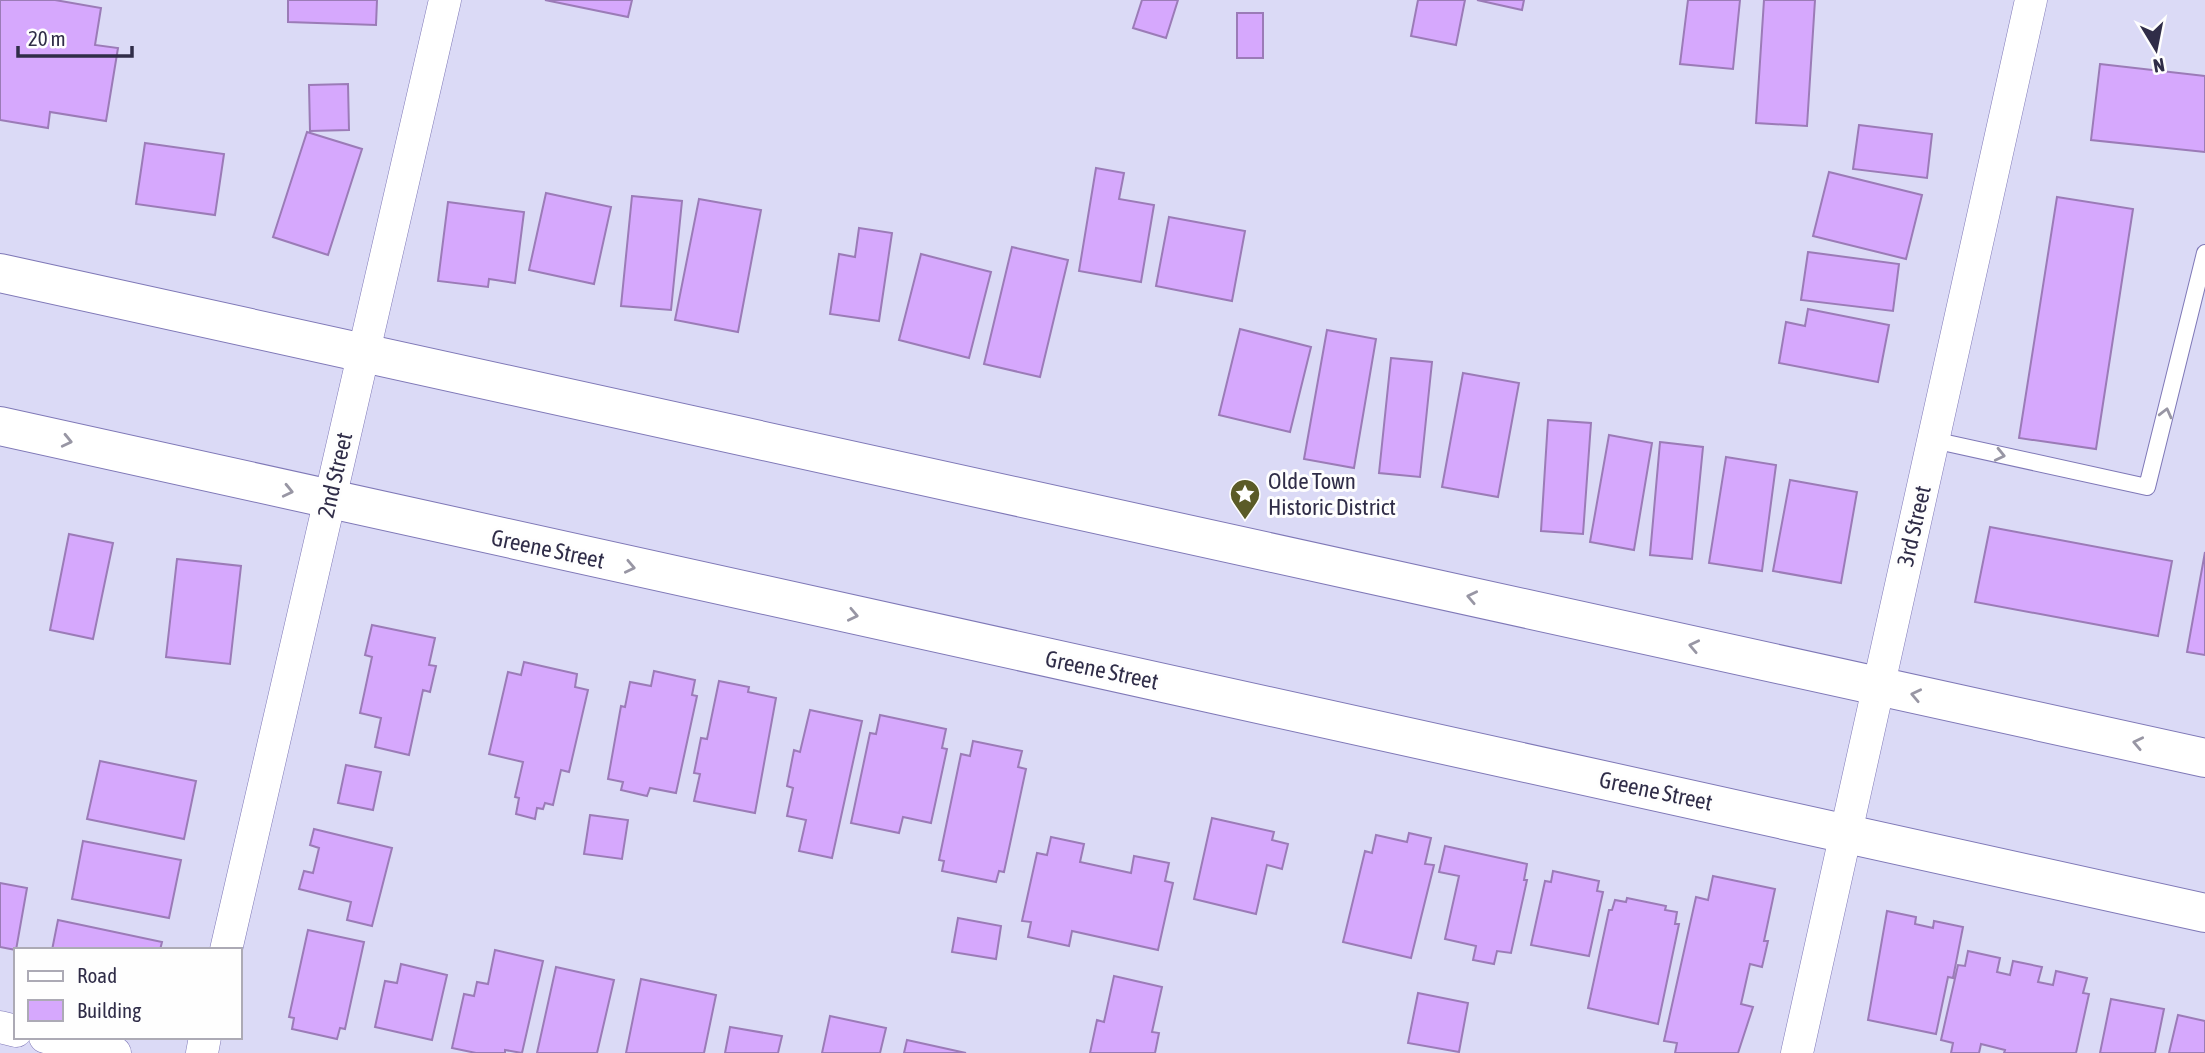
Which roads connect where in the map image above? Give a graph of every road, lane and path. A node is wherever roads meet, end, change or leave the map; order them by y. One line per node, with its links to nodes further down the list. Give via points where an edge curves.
1 (445, 0): 5 (street, 2nd Street)
2 (2031, 0): 7 (street, 3rd Street)
3 (2205, 253): 7 (lane, one-way to 3, via 2147,488)
4 (0, 273): 5 (main road)
5 (363, 354): 8 (street, 2nd Street); 9 (main road, one-way to 5)
6 (0, 426): 8 (main road, Greene Street, one-way to 8)
7 (1933, 440): 9 (street, 3rd Street)
8 (330, 501): 11 (main road, Greene Street, one-way to 11); 13 (street, 2nd Street)
9 (1878, 686): 10 (main road, one-way to 9); 11 (street, 3rd Street)
10 (2205, 758)
11 (1845, 833): 12 (main road, Greene Street); 16 (street, 3rd Street)
12 (2205, 912)
13 (226, 948)
14 (54, 1039): 15 (street)
15 (115, 1053)
16 (1797, 1053)

